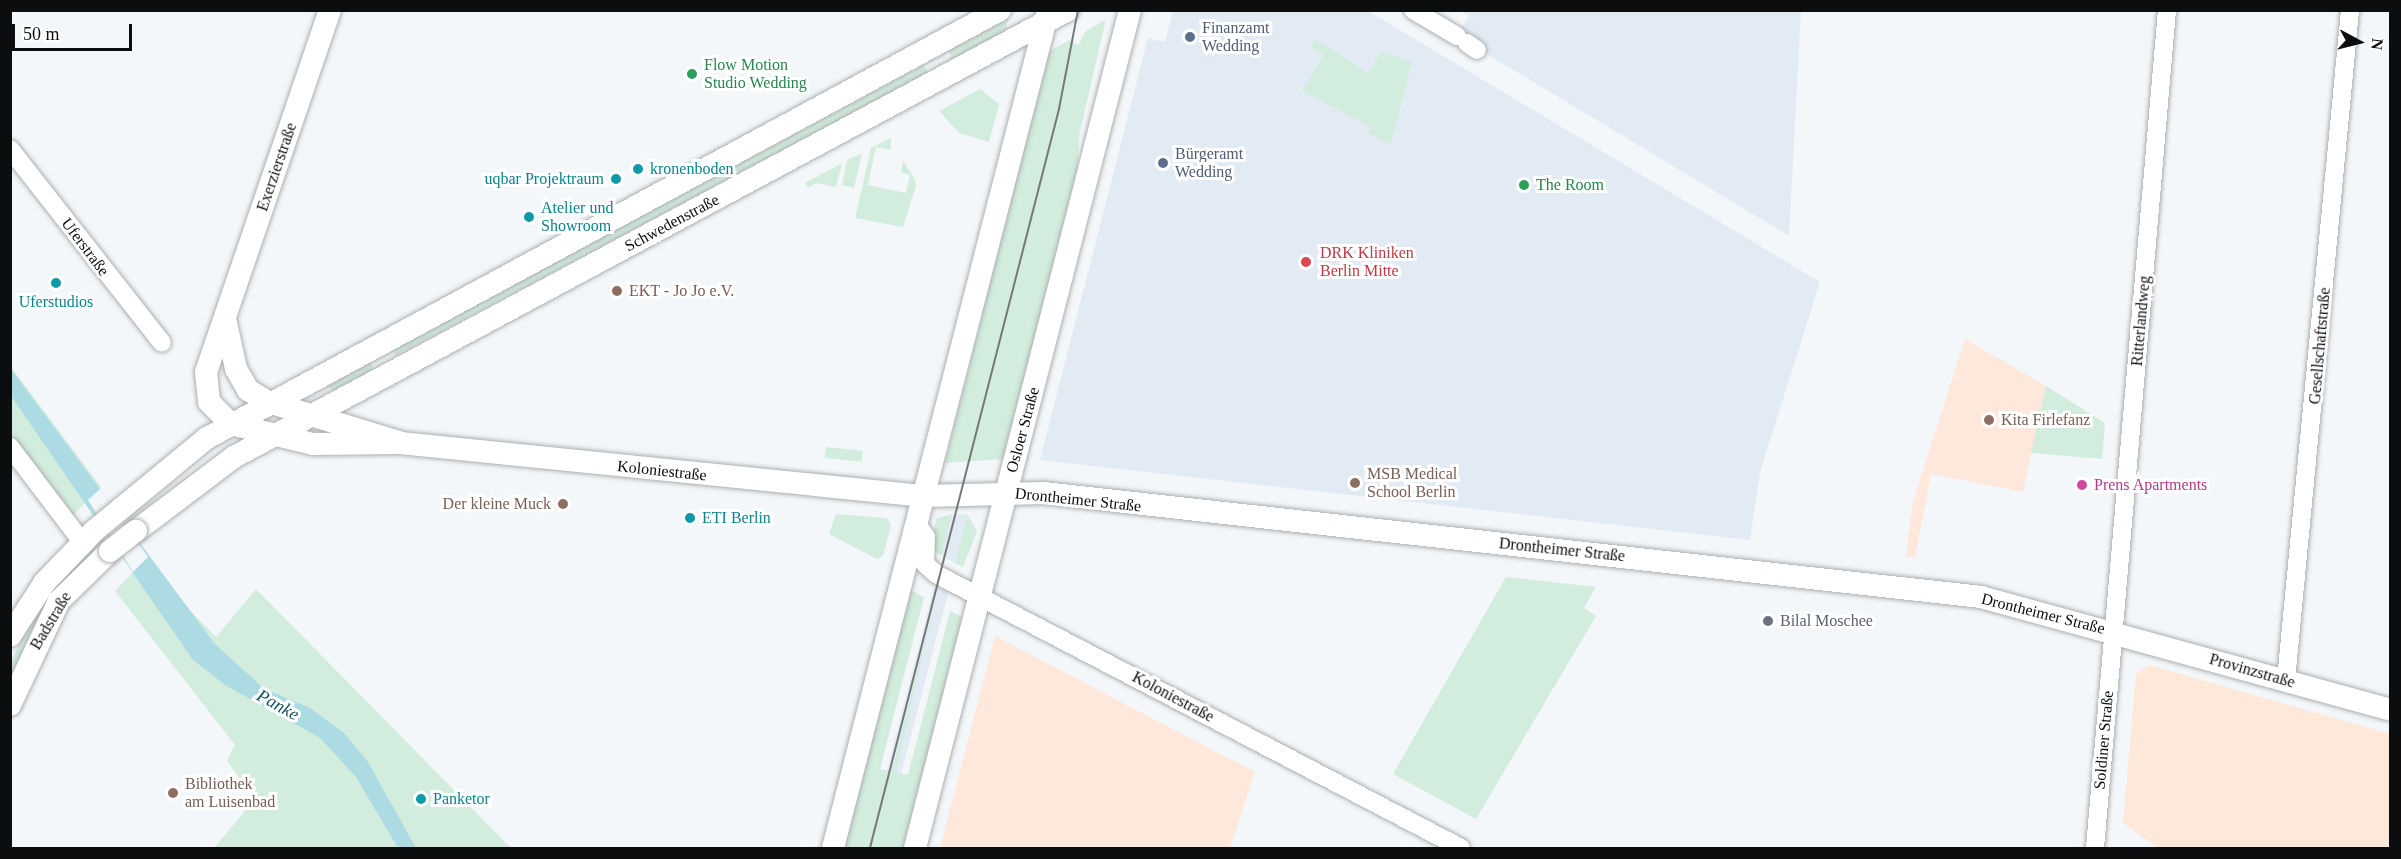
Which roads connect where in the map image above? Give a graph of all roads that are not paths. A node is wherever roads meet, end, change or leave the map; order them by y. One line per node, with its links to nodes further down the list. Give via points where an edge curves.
1 (330, 10): 11 (main road, Exerzierstraße)
2 (1000, 10): 13 (main road, Schwedenstraße)
3 (1068, 10): 8 (main road, Schwedenstraße)
4 (1130, 10): 19 (main road, Osloer Straße)
5 (1413, 10): 9 (street)
6 (2167, 10): 24 (street, Ritterlandweg)
7 (2350, 10): 26 (street, Gesellschaftstraße)
8 (1046, 17): 14 (main road, Schwedenstraße); 20 (main road)
9 (1467, 43)
10 (10, 149): 12 (street, Uferstraße)
11 (226, 323): 13 (main road, via 240,376 248,390); 15 (main road, Exerzierstraße, via 205,384 214,410)
12 (162, 343)
13 (268, 402): 14 (main road, Koloniestraße); 15 (main road)
14 (310, 415): 16 (main road, Schwedenstraße); 17 (main road, Koloniestraße)
15 (231, 424): 16 (main road, Koloniestraße); 22 (main road, Badstraße, via 120,506)
16 (274, 435): 17 (main road, Koloniestraße, via 362,447); 27 (main road, Badstraße, bridge, via 227,462 110,551 60,601)
17 (400, 443): 20 (main road, Koloniestraße)
18 (10, 447): 22 (street)
19 (1006, 493): 20 (main road, Koloniestraße); 23 (main road, Osloer Straße); 24 (main road, Drontheimer Straße, via 1981,597)
20 (924, 496): 21 (main road)
21 (917, 524): 23 (street, Koloniestraße, via 926,537 927,568); 29 (main road)
22 (88, 537): 25 (main road, Badstraße, via 45,582)
23 (979, 596): 30 (main road, Osloer Straße); 31 (street, Koloniestraße)
24 (2113, 631): 26 (main road, Provinzstraße); 32 (street, Soldiner Straße)
25 (10, 636)
26 (2286, 680): 28 (main road, Provinzstraße)
27 (10, 705)
28 (2391, 710)
29 (833, 849)
30 (915, 849)
31 (1461, 849)
32 (2095, 849)

